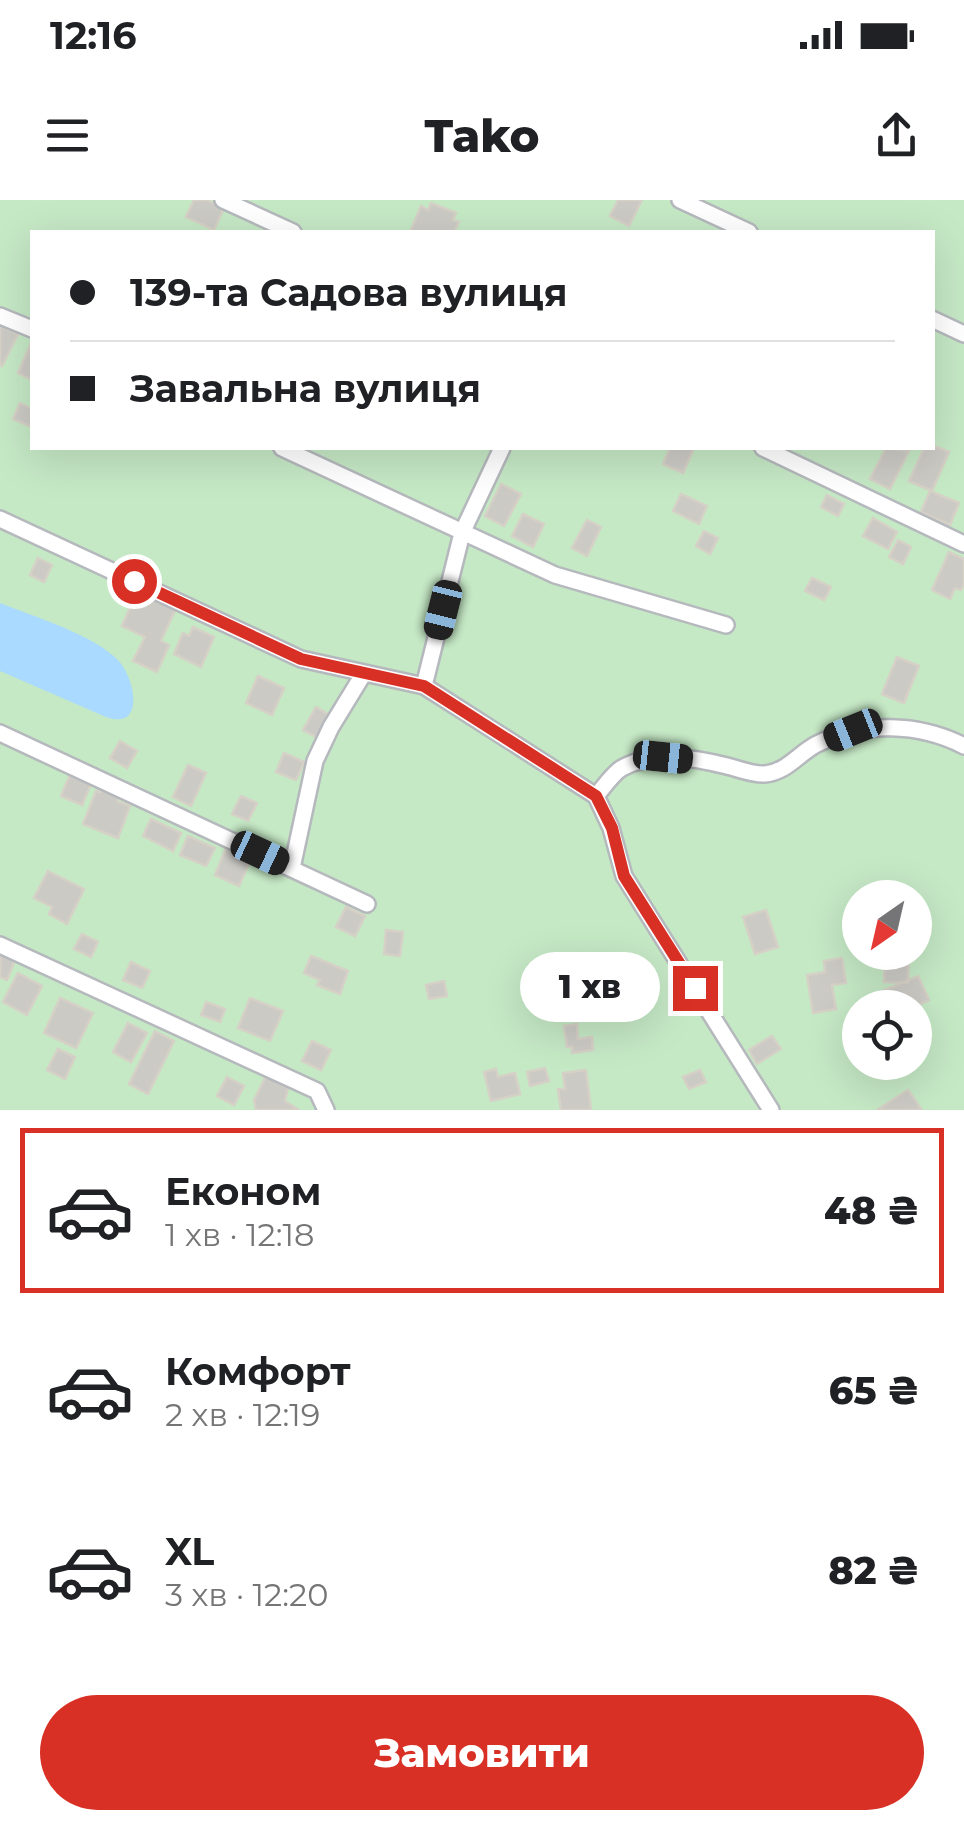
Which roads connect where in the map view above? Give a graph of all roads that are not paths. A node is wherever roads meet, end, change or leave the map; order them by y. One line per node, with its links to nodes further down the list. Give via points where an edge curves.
1 (223, 200): 3 (street)
2 (680, 200): 4 (street)
3 (289, 230)
4 (744, 230)
5 (0, 316): 7 (street)
6 (935, 320): 8 (street)
7 (30, 328)
8 (964, 334)
9 (286, 450): 13 (street)
10 (501, 450): 13 (street)
11 (767, 450): 14 (street)
12 (0, 519): 16 (street, via 301,659)
13 (462, 532): 15 (street, via 556,575); 17 (street)
14 (964, 544)
15 (726, 625)
16 (364, 673): 17 (street); 21 (street, via 315,762)
17 (424, 686): 20 (street)
18 (0, 733): 21 (street)
19 (964, 746): 20 (street, via 940,733 853,730 763,774 663,757 621,768)
20 (596, 796): 25 (street, via 624,876)
21 (292, 868): 22 (street)
22 (368, 904)
23 (0, 945): 24 (street, via 308,1086)
24 (326, 1110)
25 (771, 1110)

